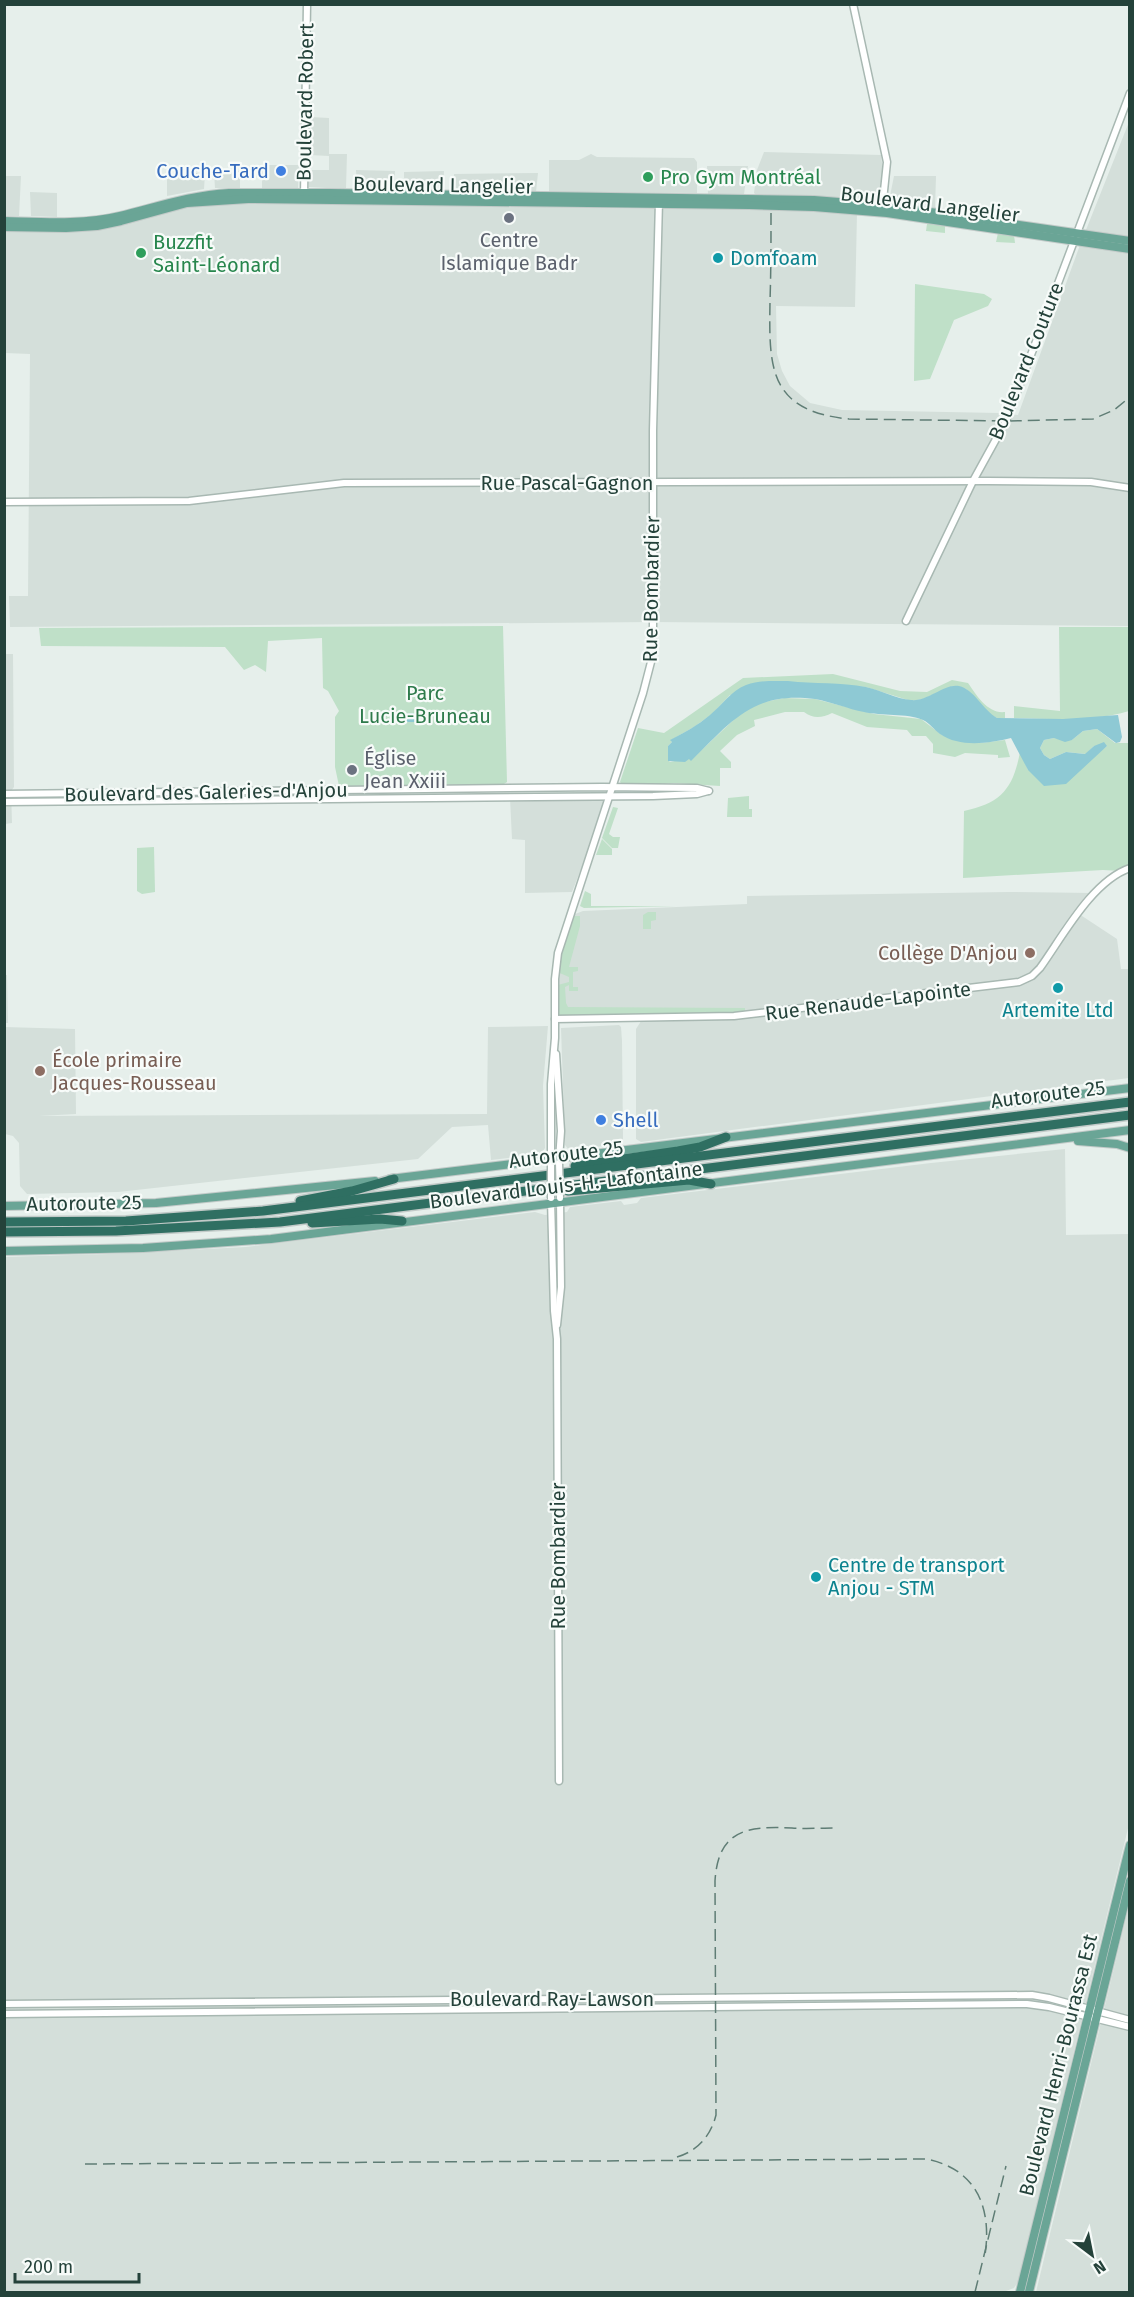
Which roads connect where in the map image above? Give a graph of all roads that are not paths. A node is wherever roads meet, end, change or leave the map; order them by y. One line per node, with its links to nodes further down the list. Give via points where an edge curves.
1 (307, 4): 4 (street, Boulevard Robert)
2 (853, 4): 6 (street, via 887,162)
3 (1130, 93): 9 (street, Boulevard Couture)
4 (304, 196): 5 (main road, Boulevard Langelier); 7 (main road, Boulevard Langelier, via 210,194 96,220); 8 (main road, Boulevard Langelier, via 187,203 97,226)
5 (659, 201): 6 (main road, Boulevard Langelier, via 801,200); 12 (street, Rue Bombardier)
6 (883, 209): 9 (main road, Boulevard Langelier)
7 (4, 221)
8 (4, 227)
9 (1075, 237): 10 (main road, Boulevard Langelier); 11 (main road, Boulevard Langelier); 13 (street, Boulevard Couture, via 1006,421)
10 (1130, 242)
11 (1130, 249)
12 (653, 482): 13 (street, Rue Pascal-Gagnon); 15 (street, Rue Pascal-Gagnon, via 344,483 189,501); 17 (street, Rue Bombardier, via 651,662)
13 (973, 482): 14 (street, Rue Pascal-Gagnon, via 1091,482); 16 (street, Boulevard Couture)
14 (1130, 488)
15 (4, 502)
16 (906, 621)
17 (612, 788): 18 (street, Boulevard des Galeries-d'Anjou); 20 (street, Rue Bombardier); 20 (street, Boulevard des Galeries-d'Anjou, via 709,791)
18 (410, 790): 19 (street, Boulevard des Galeries-d'Anjou); 21 (street)
19 (4, 795)
20 (609, 796): 21 (street, Boulevard des Galeries-d'Anjou); 24 (street, Rue Bombardier, via 558,953)
21 (410, 800): 22 (street, Boulevard des Galeries-d'Anjou)
22 (4, 802)
23 (1130, 868): 24 (street, Rue Renaude-Lapointe, via 1099,887 1040,968 1019,982 734,1016)
24 (555, 1019): 25 (street, Rue Bombardier)
25 (555, 1038): 33 (street, Rue Bombardier, via 551,1084); 33 (street, Rue Bombardier, via 561,1152)
26 (1130, 1088): 30 (main road, Boulevard Louis-H.-Lafontaine)
27 (1130, 1102): 34 (highway, Autoroute 25)
28 (1130, 1115): 37 (highway, Autoroute 25)
29 (1130, 1130): 31 (main road, Boulevard Louis-H.-Lafontaine)
30 (726, 1137): 33 (main road, Boulevard Louis-H.-Lafontaine); 34 (highway, via 689,1149 587,1163)
31 (1065, 1139): 32 (main road); 36 (main road, Boulevard Louis-H.-Lafontaine)
32 (1130, 1148)
33 (555, 1161): 35 (main road, Boulevard Louis-H.-Lafontaine); 38 (street, Rue Bombardier, bridge)
34 (526, 1177): 40 (highway, Autoroute 25)
35 (394, 1179): 39 (main road, Boulevard Louis-H.-Lafontaine, via 160,1202); 40 (highway)
36 (711, 1184): 37 (highway, via 689,1180); 38 (main road, Boulevard Louis-H.-Lafontaine)
37 (503, 1194): 43 (highway, Autoroute 25)
38 (555, 1201): 41 (main road, Boulevard Louis-H.-Lafontaine); 46 (street, Rue Bombardier)
39 (4, 1206)
40 (263, 1211): 42 (highway, Autoroute 25, via 126,1221)
41 (402, 1221): 43 (highway); 45 (main road, Boulevard Louis-H.-Lafontaine, via 201,1245)
42 (4, 1222)
43 (280, 1222): 44 (highway, Autoroute 25, via 116,1231)
44 (4, 1232)
45 (4, 1251)
46 (559, 1781)
47 (1130, 1845): 55 (main road, Boulevard Henri-Bourassa Est)
48 (1130, 1881): 55 (main road, Boulevard Henri-Bourassa Est)
49 (901, 1996): 51 (street, Boulevard Ray-Lawson); 52 (street); 55 (street, Boulevard Ray-Lawson, via 1032,1995)
50 (4, 2004): 51 (street, Boulevard Ray-Lawson)
51 (59, 2004): 53 (street)
52 (901, 2006): 53 (street, Boulevard Ray-Lawson); 55 (street, Boulevard Ray-Lawson, via 1033,2004)
53 (59, 2013): 54 (street, Boulevard Ray-Lawson)
54 (4, 2014)
55 (1092, 2014): 56 (street); 57 (street); 58 (main road, Boulevard Henri-Bourassa Est); 59 (main road, Boulevard Henri-Bourassa Est)
56 (1130, 2020)
57 (1130, 2028)
58 (1020, 2292)
59 (1029, 2292)

